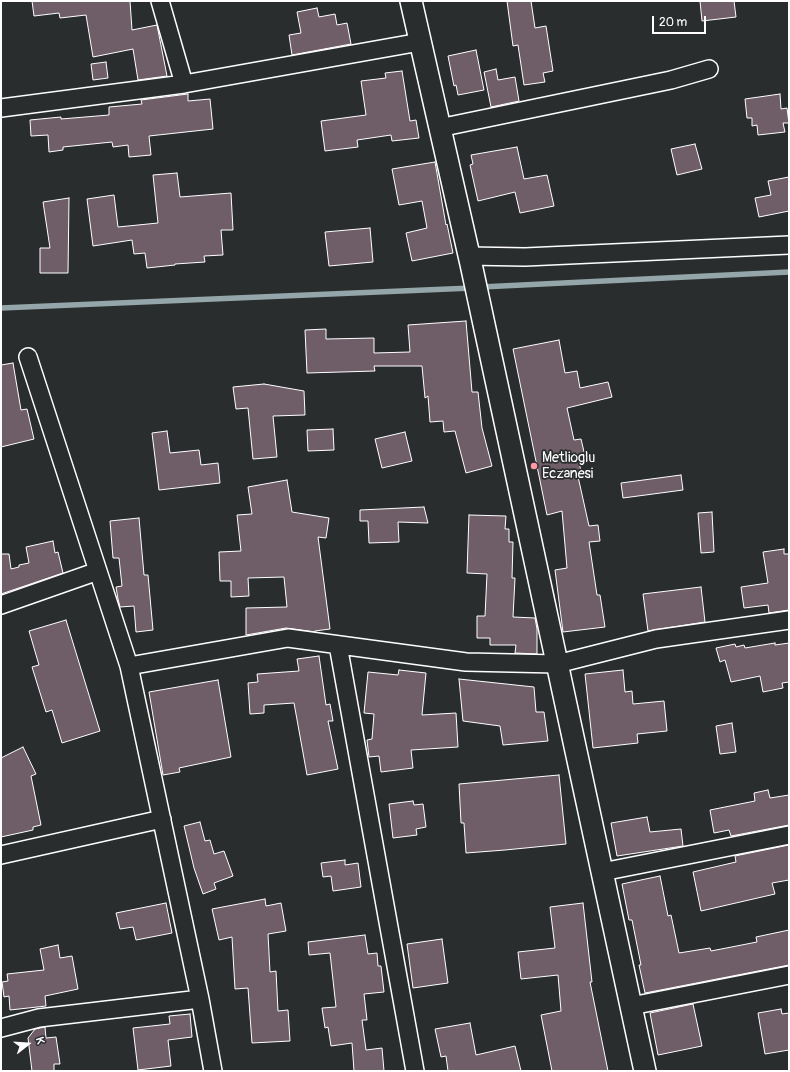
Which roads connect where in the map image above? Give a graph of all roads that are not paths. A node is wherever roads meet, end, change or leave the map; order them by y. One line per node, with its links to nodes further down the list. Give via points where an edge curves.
1 (160, 1): 5 (street)
2 (411, 1): 3 (street)
3 (420, 42): 5 (street); 7 (street)
4 (709, 70): 7 (street)
5 (184, 84): 6 (street)
6 (1, 108)
7 (439, 128): 9 (street)
8 (789, 245): 9 (street)
9 (470, 260): 15 (street)
10 (28, 357): 11 (street)
11 (98, 571): 12 (street); 16 (street)
12 (1, 605)
13 (789, 620): 15 (street, via 656,639)
14 (338, 645): 15 (street, via 466,662); 16 (street, via 288,638); 26 (street)
15 (557, 664): 20 (street)
16 (129, 666): 17 (street)
17 (162, 819): 19 (street); 22 (street)
18 (789, 835): 20 (street)
19 (1, 855)
20 (602, 872): 23 (street)
21 (789, 975): 23 (street)
22 (200, 999): 24 (street, via 39,1018); 25 (street)
23 (631, 1006): 27 (street)
24 (1, 1028)
25 (213, 1071)
26 (415, 1071)
27 (645, 1071)

